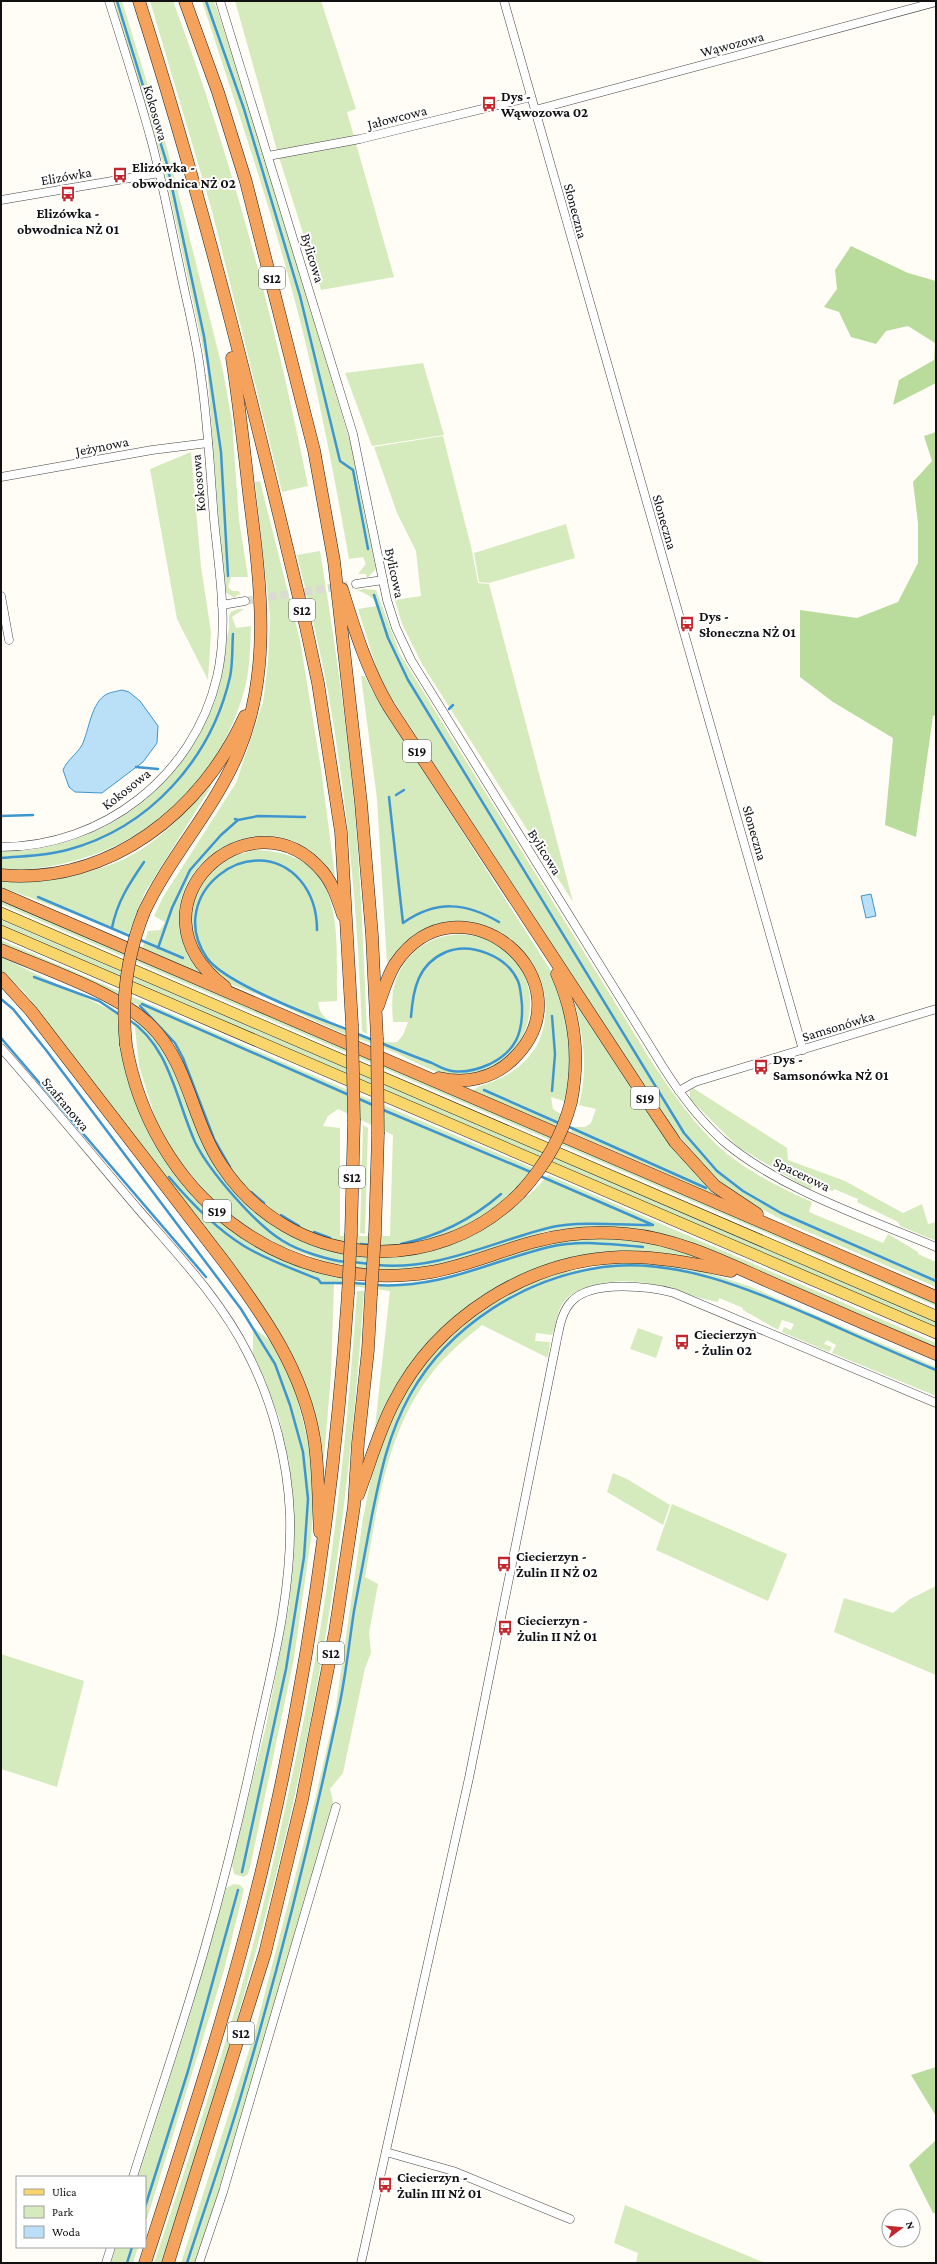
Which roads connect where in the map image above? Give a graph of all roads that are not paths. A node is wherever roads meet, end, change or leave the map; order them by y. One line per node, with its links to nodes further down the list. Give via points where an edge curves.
1 (109, 1): 10 (street, Kokosowa)
2 (139, 1): 12 (highway, S12, via 179,128)
3 (185, 1): 15 (highway, S12, via 218,92 244,175 278,301 314,450)
4 (220, 1): 9 (street, Bylicowa)
5 (504, 1): 7 (street, Słoneczna)
6 (936, 2): 8 (street, Wąwozowa)
7 (532, 97): 8 (street, Słoneczna); 9 (street, Jałowcowa, via 360,139)
8 (535, 110): 36 (street, Słoneczna)
9 (268, 156): 16 (street, Bylicowa, via 357,450)
10 (159, 173): 11 (street, Elizówka); 13 (street, Kokosowa, via 197,351)
11 (1, 200)
12 (223, 297): 22 (highway, via 236,381 259,583 262,635); 28 (highway, S12, via 268,466 316,676 341,832)
13 (208, 443): 14 (street, Jeżynowa, via 152,450); 20 (street, Kokosowa)
14 (1, 477)
15 (334, 561): 27 (highway, S19, via 360,648 376,684 407,736); 34 (highway, S12, via 361,803)
16 (383, 580): 17 (street); 38 (street, Bylicowa, via 396,628 411,660)
17 (356, 584)
18 (1, 596): 21 (street)
19 (245, 601): 20 (street)
20 (222, 605): 23 (street, Kokosowa, via 221,652 212,696 194,736 163,778 123,811 88,830 45,843)
21 (9, 640)
22 (256, 690): 24 (highway, via 231,745 213,773 180,811 152,833 114,854 71,869 39,875); 41 (highway, S19, bridge, via 251,718 231,770 215,799 164,874 144,912 132,950 126,986 126,1045 132,1076 146,1117 178,1171 208,1203 261,1243 295,1258 342,1271 379,1275 406,1274 453,1267 549,1238 582,1233 614,1233 643,1236 676,1244)
23 (1, 847)
24 (1, 875)
25 (1, 894): 32 (highway)
26 (1, 913): 43 (main road)
27 (531, 925): 30 (highway, bridge, via 558,975 571,1011 576,1057 571,1102 563,1128 551,1152 520,1193 497,1214 472,1230 443,1242 391,1252 364,1252 330,1246 301,1234 263,1211 228,1175 205,1137 174,1057 152,1027 118,1002); 39 (highway, S19, via 675,1142 715,1186)
28 (348, 929): 32 (highway, via 329,882 323,872 304,855 280,845 265,843 248,844 227,852 206,868 193,887 186,915 186,927 193,953 202,967); 48 (highway, S12, bridge, via 354,1121 351,1234 336,1444)
29 (1, 931): 44 (main road)
30 (1, 950)
31 (1, 978): 48 (highway, via 31,1011 224,1264 255,1305 282,1348 302,1392 314,1437)
32 (241, 998): 37 (highway)
33 (936, 1009): 36 (street, Samsonówka)
34 (376, 1015): 37 (highway, via 394,965 410,947 430,934 455,928 480,930 503,940 524,961 533,979 537,1005 532,1031 518,1054 501,1069 477,1079 454,1081); 47 (highway, S12, bridge, via 378,1134 375,1234)
35 (1, 1048): 51 (street, Szafranowa, via 206,1290 247,1352 277,1431 287,1481 290,1516 288,1578 243,1802 206,1946)
36 (803, 1050): 38 (street, Samsonówka, via 695,1082)
37 (418, 1074): 39 (highway)
38 (679, 1091): 40 (street, Spacerowa, via 721,1139 764,1171)
39 (794, 1236): 42 (highway, S19)
40 (936, 1248)
41 (754, 1276): 45 (highway, S19); 47 (highway, via 678,1261 620,1257 574,1264 540,1273 512,1285 467,1314 423,1358 406,1381 382,1427)
42 (936, 1297)
43 (936, 1316)
44 (936, 1333)
45 (936, 1354)
46 (936, 1403): 50 (street, via 674,1293 640,1287 609,1288 583,1293 569,1304 562,1319 556,1344 469,1778)
47 (354, 1506): 56 (highway, S12, via 335,1632 308,1769 267,1945)
48 (321, 1565): 55 (highway, S12, via 300,1692 258,1886 199,2099)
49 (336, 1807): 57 (street, via 223,2192)
50 (386, 2152): 52 (street, via 453,2171); 58 (street)
51 (133, 2176)
52 (570, 2219)
53 (111, 2248): 54 (street)
54 (106, 2263)
55 (145, 2263)
56 (168, 2263)
57 (199, 2263)
58 (361, 2263)

